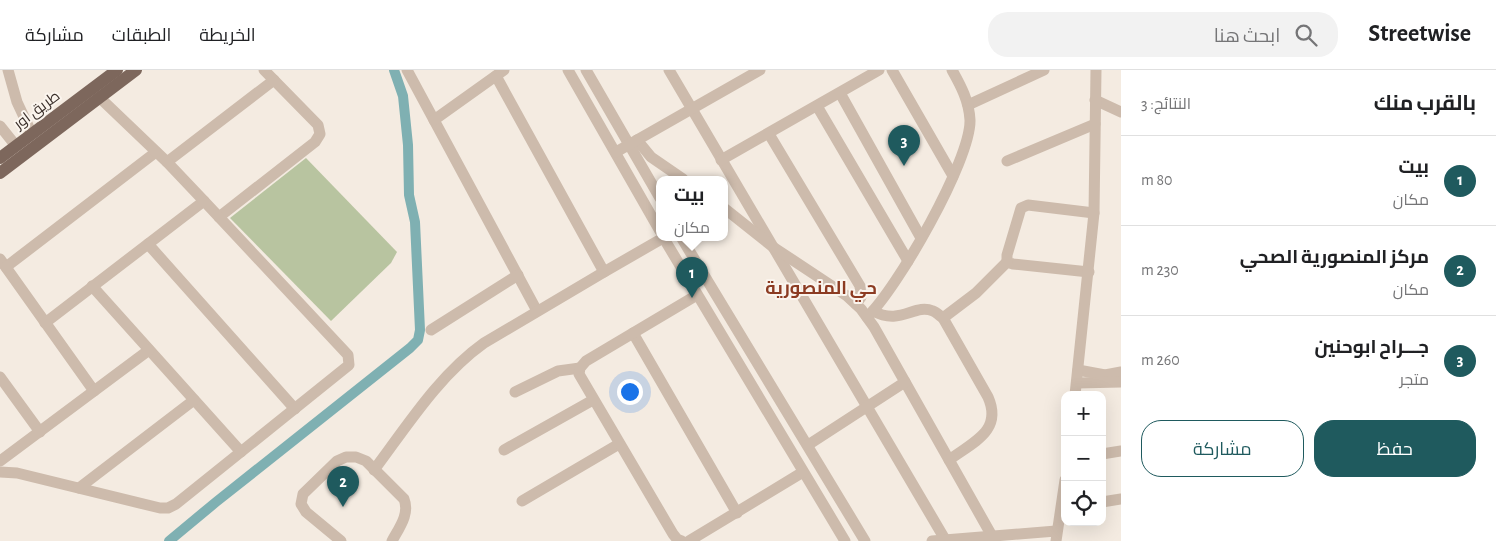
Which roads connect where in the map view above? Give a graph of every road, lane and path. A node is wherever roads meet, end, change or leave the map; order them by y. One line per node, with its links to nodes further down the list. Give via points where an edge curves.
1 (8, 70): 27 (street, via 17,102)
2 (117, 70): 27 (main road, طريق اور)
3 (136, 70): 18 (main road)
4 (264, 70): 16 (street)
5 (407, 70): 24 (street)
6 (568, 70): 32 (street)
7 (586, 70): 29 (street)
8 (669, 70): 22 (street)
9 (760, 70): 22 (street)
10 (879, 70): 17 (street)
11 (892, 70): 39 (street)
12 (952, 70): 21 (street)
13 (1044, 70): 21 (street)
14 (1096, 70): 19 (street)
15 (500, 73): 24 (street); 55 (street)
16 (274, 80): 36 (street); 44 (street, via 318,125 320,134)
17 (840, 93): 20 (street); 46 (street)
18 (99, 97): 31 (street); 37 (main road)
19 (1095, 100): 23 (street); 25 (street)
20 (817, 106): 28 (street); 52 (street)
21 (968, 106): 39 (street, via 968,135)
22 (692, 110): 29 (street); 34 (street)
23 (1121, 112)
24 (434, 120): 57 (street)
25 (1095, 124): 35 (street); 43 (street)
26 (0, 126): 30 (street)
27 (32, 134): 30 (main road, طريق اور)
28 (769, 134): 34 (street); 60 (street, via 860,286 861,297)
29 (633, 142): 32 (street); 38 (street); 40 (street)
30 (16, 146): 33 (main road, طريق اور)
31 (156, 152): 36 (street); 54 (street)
32 (616, 152): 45 (street)
33 (0, 158)
34 (721, 160): 51 (street)
35 (1007, 161)
36 (167, 162): 41 (street)
37 (0, 173)
38 (680, 176)
39 (953, 176): 46 (street)
40 (656, 190)
41 (204, 201): 44 (street); 50 (street)
42 (728, 211): 51 (street)
43 (1094, 214): 53 (street, via 1028,205 1021,208); 56 (street)
44 (219, 217): 81 (street, via 348,357 347,368)
45 (656, 224)
46 (921, 238): 52 (street)
47 (656, 239): 55 (street)
48 (666, 241): 59 (street)
49 (683, 241): 84 (street)
50 (148, 244): 58 (street); 81 (street)
51 (773, 247): 60 (street); 80 (street)
52 (908, 261): 62 (street, via 889,292)
53 (1007, 262): 56 (street); 63 (street, via 976,293)
54 (3, 263): 64 (street)
55 (604, 272): 61 (street)
56 (1089, 272): 69 (street)
57 (518, 275): 61 (street); 65 (street)
58 (92, 286): 64 (street); 67 (street)
59 (697, 295): 66 (street); 93 (street)
60 (856, 304): 62 (street)
61 (538, 311): 91 (street, via 484,343 457,364)
62 (870, 314): 63 (street, via 888,317 927,309); 72 (street)
63 (943, 318): 89 (street, via 988,397 992,419 988,431)
64 (45, 323): 75 (street)
65 (430, 330)
66 (633, 333): 68 (street, via 586,361); 99 (street)
67 (149, 350): 75 (street); 78 (street)
68 (580, 368): 77 (street, via 558,371); 79 (street, via 579,374)
69 (1078, 370): 70 (street, via 1105,375); 74 (street)
70 (1121, 372)
71 (0, 376): 82 (street)
72 (905, 382): 80 (street); 89 (street)
73 (1121, 382): 74 (street)
74 (1076, 383): 76 (street)
75 (94, 391): 82 (street)
76 (1075, 391)
77 (515, 392)
78 (194, 400): 87 (street); 94 (street)
79 (593, 400): 83 (street); 85 (street)
80 (867, 407): 84 (street); 102 (street)
81 (295, 409): 87 (street)
82 (40, 432): 90 (street)
83 (619, 444): 96 (street); 105 (street, via 673,534)
84 (808, 445): 108 (street)
85 (504, 450)
86 (1121, 451): 88 (street)
87 (241, 452): 94 (street, via 168,508)
88 (1106, 453)
89 (949, 460): 100 (street)
90 (0, 461)
91 (374, 470): 103 (street, via 361,458 341,459 302,497 302,507 306,512); 104 (street, via 406,503 405,515)
92 (0, 472): 94 (street)
93 (803, 472): 99 (street); 107 (street)
94 (79, 488)
95 (1121, 499): 97 (street)
96 (522, 501)
97 (1106, 501)
98 (1061, 512): 101 (street)
99 (737, 513): 106 (street)
100 (992, 536): 101 (street); 102 (street)
101 (1056, 536)
102 (946, 540): 109 (street)
103 (341, 541)
104 (392, 541)
105 (682, 541)
106 (689, 541)
107 (845, 541)
108 (865, 541)
109 (932, 541)

